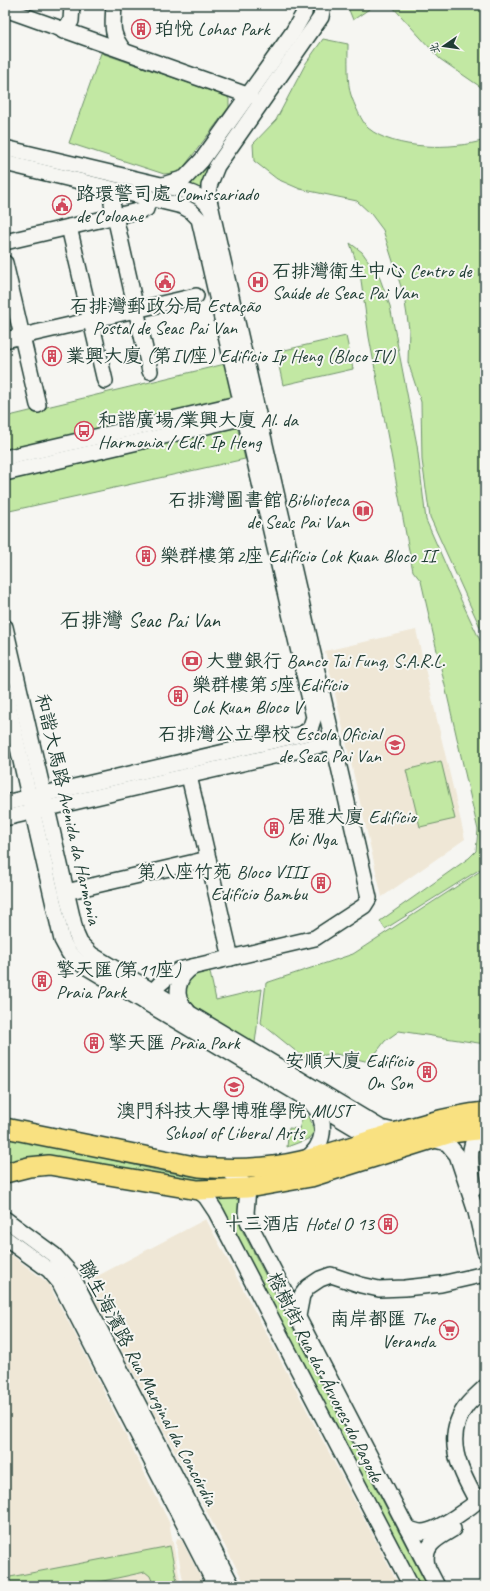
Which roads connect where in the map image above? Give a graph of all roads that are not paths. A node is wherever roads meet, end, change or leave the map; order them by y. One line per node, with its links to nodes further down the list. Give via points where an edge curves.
1 (72, 5): 6 (street, via 71,21)
2 (114, 5): 7 (street, via 112,31)
3 (305, 5): 8 (street, via 306,10 299,23)
4 (324, 5): 14 (street, via 320,17 217,166 209,186)
5 (5, 9): 6 (street)
6 (63, 31): 7 (street)
7 (124, 51): 8 (street)
8 (250, 96): 11 (street, via 190,175 180,181)
9 (5, 148): 11 (street)
10 (5, 163): 12 (street)
11 (160, 186): 14 (street, via 195,194 208,204)
12 (148, 198): 13 (street, via 146,209); 26 (street, via 182,206 199,219)
13 (113, 210): 15 (street); 19 (street)
14 (211, 210): 26 (street)
15 (69, 227): 16 (street); 20 (street)
16 (5, 242)
17 (5, 263): 21 (street)
18 (196, 296): 19 (street)
19 (136, 310): 20 (street); 23 (street)
20 (91, 320): 21 (street); 24 (street)
21 (22, 336): 22 (street); 25 (street)
22 (5, 340)
23 (150, 371)
24 (105, 381)
25 (38, 405)
26 (250, 408): 27 (street); 28 (street); 31 (street, via 314,717 310,729); 32 (street)
27 (5, 458)
28 (5, 472)
29 (5, 627): 35 (street, 和諧大馬路 Avenida da Harmonia)
30 (5, 691): 35 (street, 和諧大馬路 Avenida da Harmonia)
31 (302, 734): 32 (street); 35 (street)
32 (333, 735): 33 (street); 39 (street, via 369,892 368,900 362,908 315,938)
33 (189, 776): 35 (street); 37 (street)
34 (5, 803): 35 (street)
35 (38, 803): 36 (street); 38 (street, 和諧大馬路 Avenida da Harmonia); 41 (street, 和諧大馬路 Avenida da Harmonia, via 62,940 69,953 80,963)
36 (5, 818)
37 (208, 859): 38 (street); 39 (street)
38 (66, 892): 41 (street, 和諧大馬路 Avenida da Harmonia, via 80,943 87,951)
39 (231, 958): 40 (street)
40 (196, 966): 41 (street, via 168,976); 42 (street, via 188,970 179,984 178,993 180,1001)
41 (149, 996): 42 (street, 和諧大馬路 Avenida da Harmonia); 43 (street, 和諧大馬路 Avenida da Harmonia)
42 (192, 1014): 45 (street, 和諧大馬路 Avenida da Harmonia)
43 (309, 1100): 48 (street, 和諧大馬路 Avenida da Harmonia); 51 (street, via 321,1117 322,1138 310,1156)
44 (485, 1112): 50 (main road, via 447,1117)
45 (365, 1118): 48 (street); 50 (street, 和諧大馬路 Avenida da Harmonia)
46 (5, 1128): 53 (main road, via 199,1167)
47 (485, 1130): 49 (main road, via 451,1133); 57 (street, via 476,1137 471,1152)
48 (374, 1139): 50 (main road); 51 (main road); 52 (main road, via 371,1150)
49 (431, 1139): 50 (main road); 57 (street, via 447,1143 453,1148)
50 (399, 1140): 52 (main road)
51 (301, 1161): 53 (main road)
52 (359, 1161): 55 (main road, via 311,1177)
53 (228, 1170): 55 (street)
54 (5, 1173): 56 (main road, via 49,1165)
55 (248, 1188): 56 (main road); 62 (street, 榕樹街 Rua das Árvores do Pagode, via 248,1221)
56 (198, 1190): 69 (street, 榕樹街 Rua das Árvores do Pagode, via 216,1212)
57 (476, 1212): 60 (street)
58 (5, 1219): 68 (street, 聯生海濱路 Rua Marginal da Concórdia, via 54,1255 71,1274)
59 (5, 1238): 67 (street, 聯生海濱路 Rua Marginal da Concórdia, via 49,1270 60,1283)
60 (485, 1251)
61 (485, 1274): 62 (street, via 441,1284 405,1288 367,1286 331,1275 308,1287 302,1295)
62 (298, 1316): 65 (street, 榕樹街 Rua das Árvores do Pagode)
63 (485, 1387): 64 (street, via 467,1405 460,1418 455,1448 460,1470)
64 (482, 1501): 65 (street, via 429,1531 417,1532); 66 (street, via 430,1544 426,1551)
65 (407, 1528): 66 (street, 榕樹街 Rua das Árvores do Pagode)
66 (427, 1565): 70 (street, 榕樹街 Rua das Árvores do Pagode)
67 (216, 1586)
68 (232, 1586)
69 (410, 1586)
70 (438, 1586)

